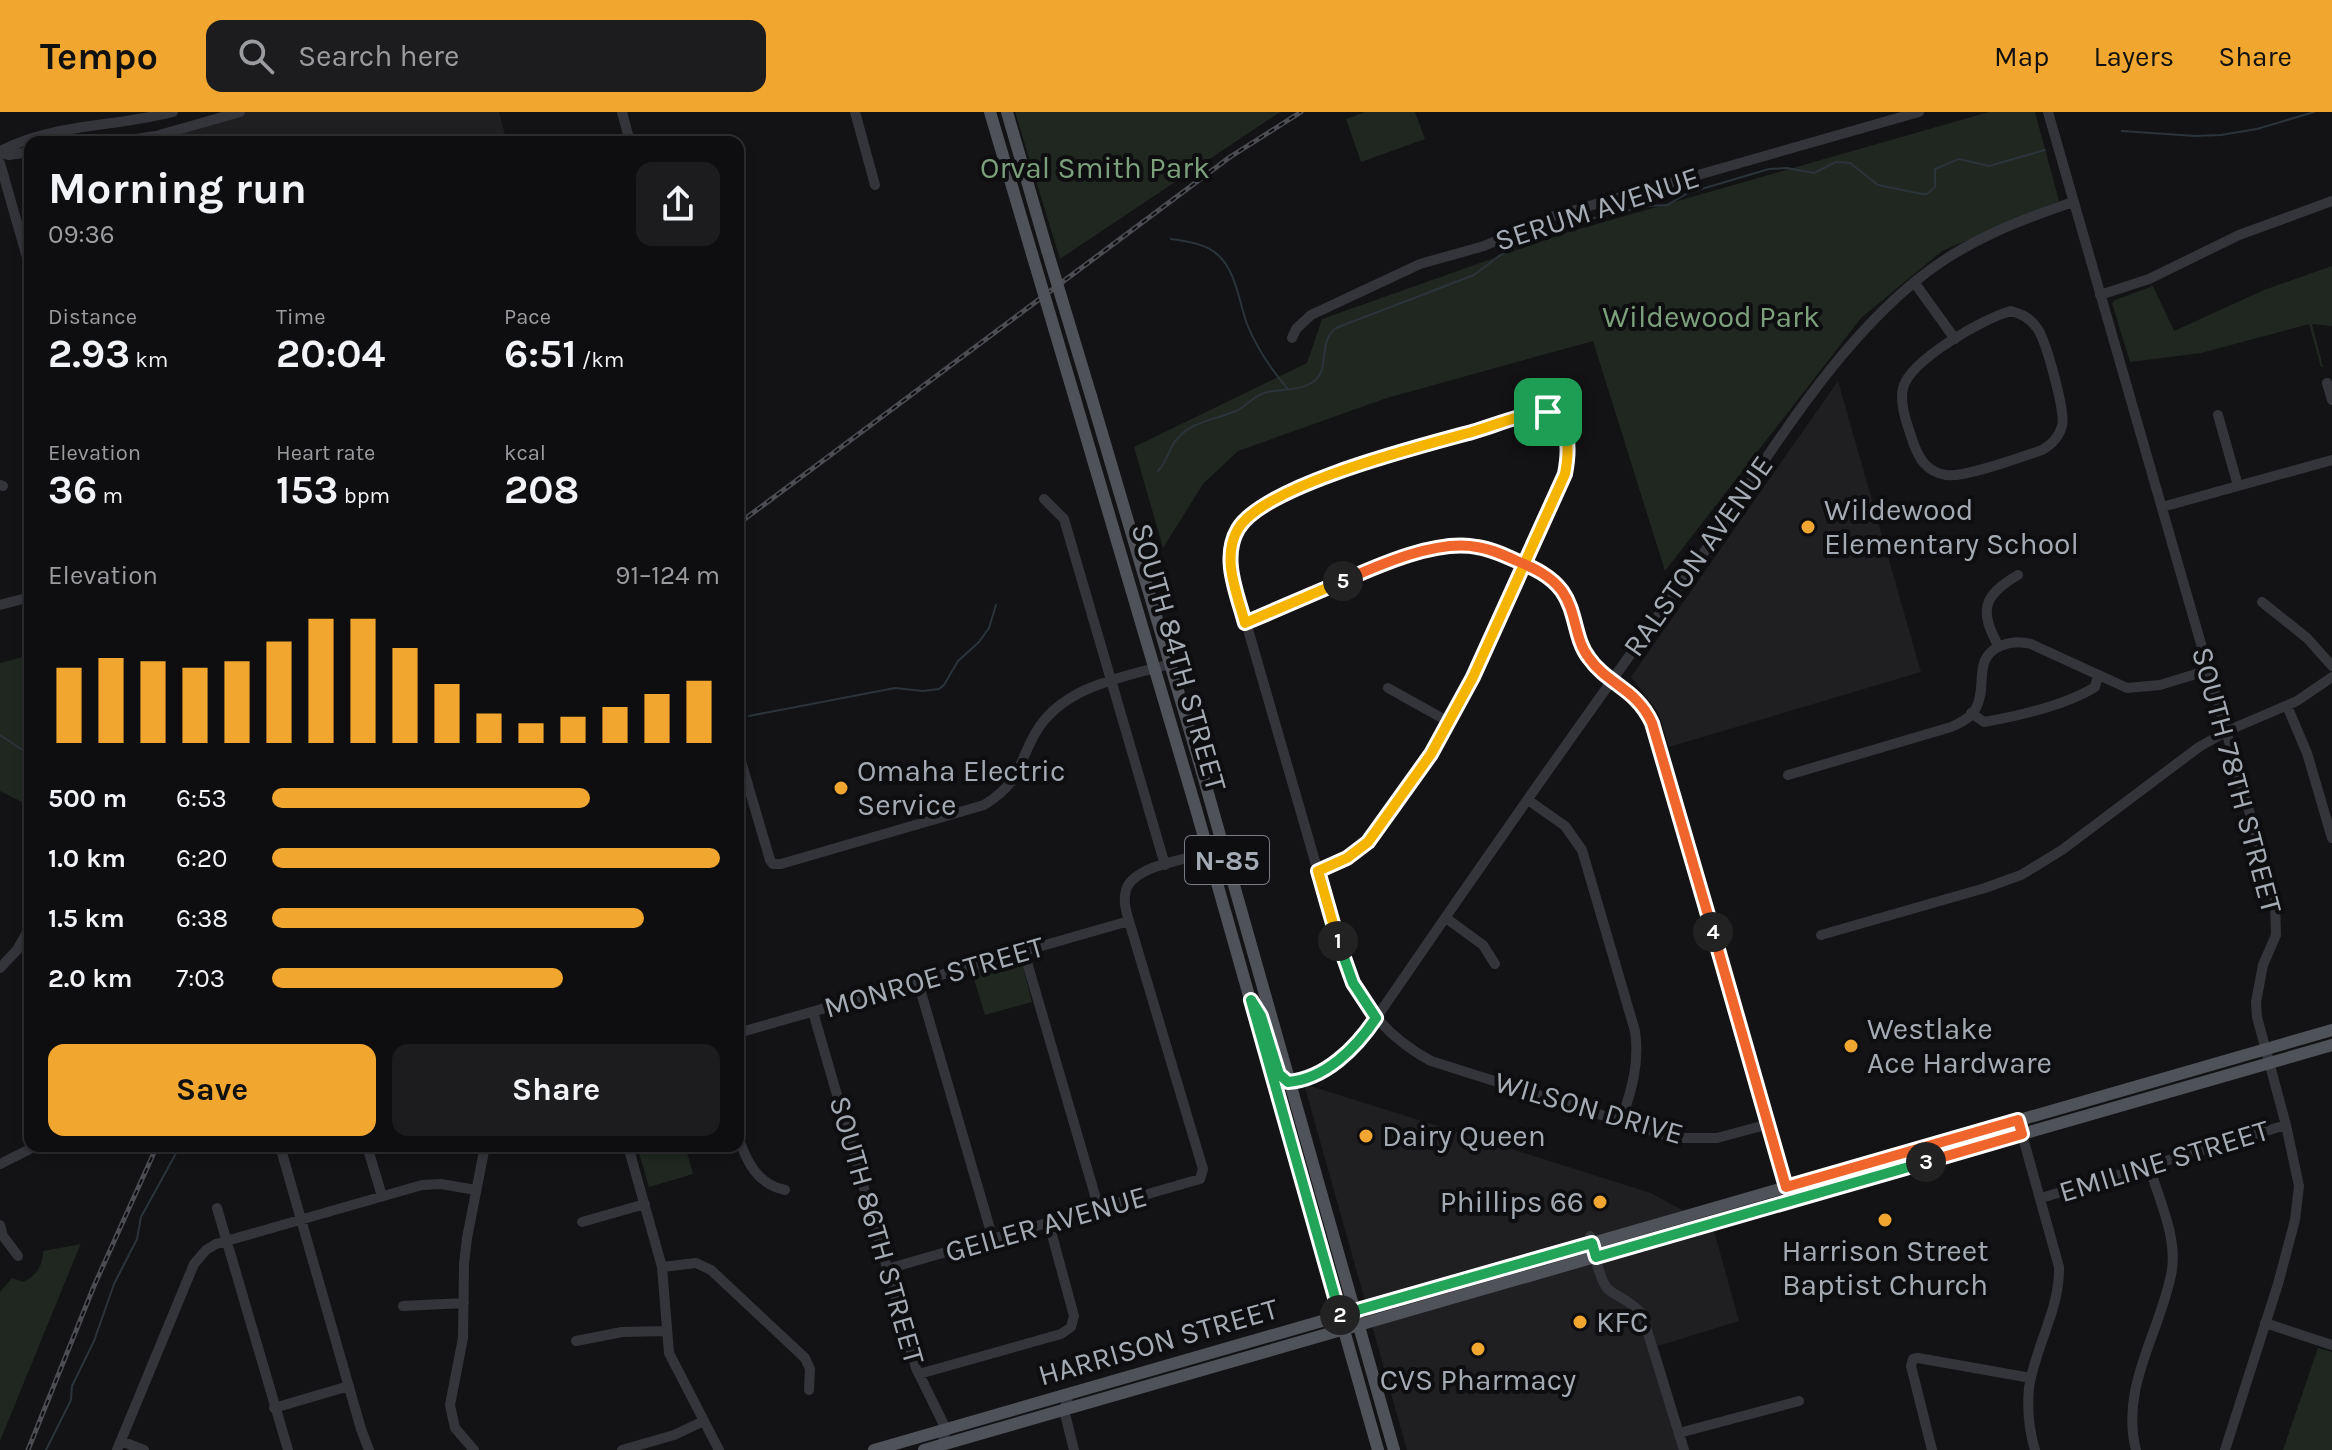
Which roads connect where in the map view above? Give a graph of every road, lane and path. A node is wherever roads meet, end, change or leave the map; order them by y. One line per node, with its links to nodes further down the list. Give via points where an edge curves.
1 (173, 112): 9 (street)
2 (240, 112): 10 (street)
3 (622, 112): 11 (street)
4 (855, 112): 16 (street)
5 (990, 112): 40 (main road, SOUTH 84TH STREET / N-85, bridge)
6 (1007, 112): 38 (main road, SOUTH 84TH STREET / N-85, bridge)
7 (1919, 112): 22 (street, SERUM AVENUE, via 1554,216 1484,246 1420,264 1311,315)
8 (2048, 112): 18 (street, SOUTH 78TH STREET)
9 (43, 136)
10 (156, 136)
11 (628, 136)
12 (24, 143): 13 (street)
13 (0, 152): 14 (street)
14 (24, 153)
15 (0, 163): 19 (street)
16 (875, 185)
17 (2332, 201): 21 (street)
18 (2073, 202): 20 (street, RALSTON AVENUE, via 2016,221); 21 (street, SOUTH 78TH STREET)
19 (24, 247)
20 (1914, 282): 23 (street); 44 (street, RALSTON AVENUE, via 1855,338)
21 (2100, 295): 30 (street, SOUTH 78TH STREET)
22 (1292, 338)
23 (1955, 339): 23 (street, via 1989,317 2011,311 2031,321 2040,334 2063,412 2061,429 2051,444 1958,475 1935,472 1921,461 1902,402 1904,384 1913,369)
24 (2327, 383): 25 (street)
25 (2332, 400)
26 (2218, 415): 28 (street)
27 (2332, 460): 28 (street)
28 (2238, 486): 30 (street)
29 (1044, 499): 45 (street, via 1064,519)
30 (2162, 507): 41 (street, SOUTH 78TH STREET)
31 (1525, 564): 36 (street, via 1477,547 1440,547 1360,573); 36 (street, WILSON DRIVE, via 1565,474 1566,437 1558,417 1548,412 1345,470 1262,505 1237,530 1231,549); 44 (street, via 1562,592 1582,648); 49 (street)
32 (2018, 575): 37 (street, via 1996,590 1986,609)
33 (24, 599): 35 (street)
34 (2262, 602): 39 (street)
35 (0, 605)
36 (1245, 623): 57 (street, WILSON DRIVE)
37 (1999, 647): 42 (street, via 2031,644); 48 (street, via 1981,666 1978,700)
38 (1170, 664): 40 (street); 73 (main road, SOUTH 84TH STREET / N-85)
39 (2332, 666)
40 (1155, 669): 45 (street); 55 (main road, SOUTH 84TH STREET / N-85)
41 (2209, 670): 42 (street, via 2142,688); 50 (street, SOUTH 78TH STREET)
42 (2098, 676): 48 (street, via 2095,687 2085,694 2045,706 1984,722)
43 (2332, 677): 47 (street)
44 (1613, 679): 53 (street, RALSTON AVENUE); 76 (street, via 1635,697 1652,723)
45 (1112, 682): 51 (street, via 1075,694 1054,709 1014,780 984,805 796,860 773,864); 56 (street)
46 (1388, 688): 49 (street)
47 (2287, 706): 50 (street); 54 (street)
48 (1971, 713): 52 (street, via 1951,727)
49 (1449, 722): 57 (street, via 1368,842)
50 (2227, 731): 60 (street, via 2021,875); 72 (street, SOUTH 78TH STREET, via 2275,901 2276,935 2256,1002)
51 (744, 770)
52 (1788, 775)
53 (1528, 800): 58 (street, RALSTON AVENUE); 75 (street, via 1565,826 1582,850 1635,1031 1635,1078)
54 (2332, 838)
55 (1209, 853): 56 (street); 66 (main road, SOUTH 84TH STREET / N-85)
56 (1165, 865): 59 (street, via 1130,882 1125,896)
57 (1318, 871): 68 (street, WILSON DRIVE, via 1347,971)
58 (1446, 918): 63 (street, via 1483,945); 68 (street, RALSTON AVENUE)
59 (1129, 921): 62 (street, MONROE STREET); 95 (street, GEILER AVENUE, via 1202,1175)
60 (1821, 935)
61 (24, 938): 64 (street)
62 (1024, 952): 65 (street, MONROE STREET); 95 (street)
63 (1495, 964)
64 (0, 968)
65 (918, 982): 67 (street, MONROE STREET); 100 (street)
66 (1251, 1000): 73 (main road, via 1279,1074); 110 (main road, SOUTH 84TH STREET / N-85)
67 (813, 1012): 70 (street, MONROE STREET); 106 (street, SOUTH 86TH STREET)
68 (1376, 1018): 73 (street, RALSTON AVENUE, via 1349,1052); 75 (street, WILSON DRIVE, via 1395,1038 1431,1061)
69 (2332, 1030): 72 (main road, HARRISON STREET)
70 (744, 1031)
71 (2332, 1045): 72 (main road, HARRISON STREET)
72 (2267, 1056): 74 (main road, HARRISON STREET); 77 (street, SOUTH 78TH STREET); 78 (main road, HARRISON STREET)
73 (1291, 1083): 109 (main road, SOUTH 84TH STREET / N-85)
74 (2018, 1120): 78 (street); 87 (main road, HARRISON STREET)
75 (1621, 1122): 76 (street, WILSON DRIVE, via 1688,1140)
76 (1769, 1124): 87 (street)
77 (2286, 1125): 86 (street, EMILINE STREET); 111 (street, SOUTH 78TH STREET, via 2298,1175 2297,1209)
78 (2022, 1134): 91 (street); 92 (main road, HARRISON STREET)
79 (24, 1152): 85 (street)
80 (282, 1152): 96 (street)
81 (369, 1152): 90 (street)
82 (484, 1152): 88 (street)
83 (630, 1152): 93 (street)
84 (744, 1152): 89 (street, via 763,1182)
85 (0, 1164)
86 (2149, 1166): 91 (street, EMILINE STREET); 143 (street, via 2173,1251 2172,1274 2133,1394)
87 (1786, 1187): 92 (street); 101 (main road, HARRISON STREET)
88 (476, 1190): 90 (street, via 429,1184); 107 (street, via 464,1264)
89 (785, 1190)
90 (382, 1196): 96 (street)
91 (2041, 1198): 117 (street, via 2060,1286)
92 (1790, 1201): 104 (main road, HARRISON STREET)
93 (645, 1204): 97 (street); 105 (street)
94 (217, 1208): 102 (street)
95 (1099, 1209): 98 (street, GEILER AVENUE)
96 (301, 1219): 102 (street); 118 (street)
97 (582, 1222)
98 (1049, 1224): 100 (street, GEILER AVENUE); 116 (street, via 1072,1305 1068,1330)
99 (0, 1225): 103 (street)
100 (993, 1239): 106 (street, GEILER AVENUE)
101 (1591, 1240): 104 (street); 109 (main road, HARRISON STREET)
102 (227, 1241): 122 (street); 127 (street, via 206,1250 194,1264)
103 (18, 1256)
104 (1596, 1257): 112 (main road, HARRISON STREET); 126 (street, via 1606,1288 1642,1314)
105 (662, 1267): 113 (street); 119 (street, via 696,1263 711,1270 805,1358)
106 (887, 1269): 116 (street, SOUTH 86TH STREET)
107 (464, 1303): 108 (street); 132 (street, via 450,1405 455,1428)
108 (403, 1306)
109 (1356, 1312): 110 (main road, HARRISON STREET); 112 (main road, SOUTH 84TH STREET / N-85)
110 (1342, 1323): 112 (main road, HARRISON STREET); 120 (main road, HARRISON STREET); 123 (main road, HARRISON STREET); 138 (main road, SOUTH 84TH STREET / N-85)
111 (2265, 1323): 115 (street); 144 (street, SOUTH 78TH STREET)
112 (1360, 1326): 139 (main road, SOUTH 84TH STREET / N-85)
113 (667, 1331): 114 (street); 124 (street, via 671,1360)
114 (576, 1341)
115 (2332, 1345)
116 (919, 1374): 125 (street, SOUTH 86TH STREET)
117 (2033, 1374): 141 (street, via 1913,1359); 142 (street, via 2028,1406)
118 (349, 1386): 122 (street); 131 (street)
119 (809, 1390)
120 (1069, 1394): 123 (street); 125 (main road, HARRISON STREET)
121 (1799, 1401): 126 (street)
122 (274, 1408): 130 (street)
123 (1064, 1410): 128 (main road, HARRISON STREET); 137 (street)
124 (704, 1421): 133 (street); 134 (street)
125 (946, 1429): 128 (street); 135 (main road, HARRISON STREET)
126 (1679, 1433): 140 (street)
127 (119, 1445): 129 (street)
128 (942, 1445): 136 (main road, HARRISON STREET)
129 (144, 1450)
130 (288, 1450)
131 (369, 1450)
132 (474, 1450)
133 (622, 1450)
134 (719, 1450)
135 (874, 1450)
136 (924, 1450)
137 (1074, 1450)
138 (1378, 1450)
139 (1394, 1450)
140 (1684, 1450)
141 (1932, 1450)
142 (2035, 1450)
143 (2136, 1450)
144 (2225, 1450)

